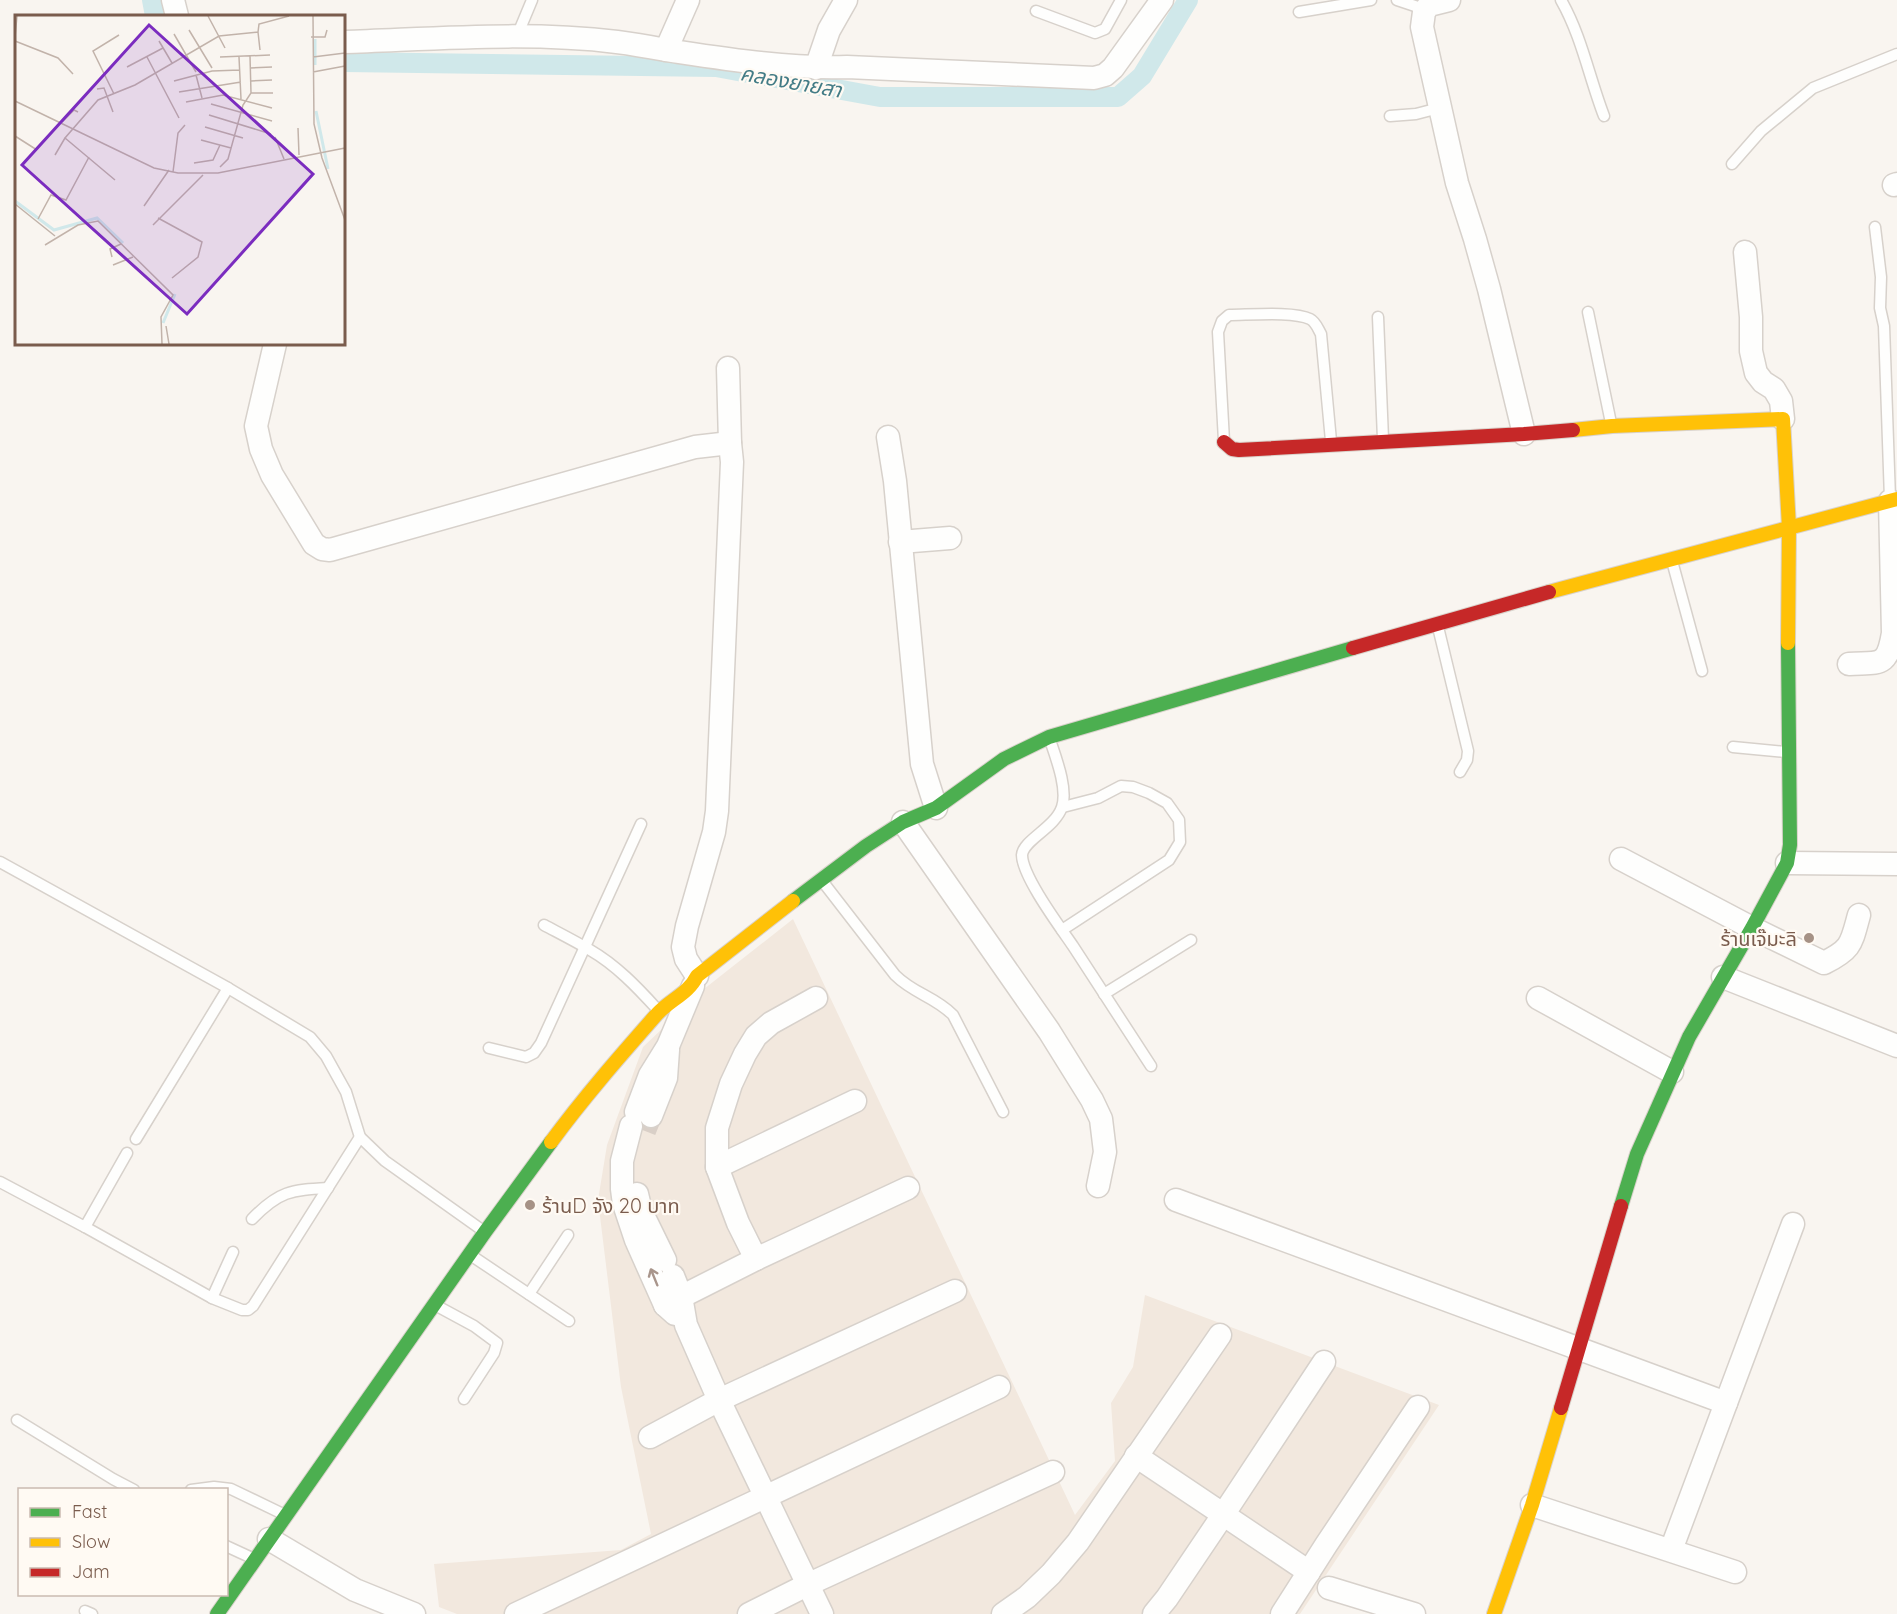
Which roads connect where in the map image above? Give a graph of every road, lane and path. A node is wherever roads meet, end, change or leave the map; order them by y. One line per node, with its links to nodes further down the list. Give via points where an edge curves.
1 (173, 0): 14 (street)
2 (532, 0): 15 (lane)
3 (688, 0): 17 (street)
4 (846, 0): 19 (street, via 828,30)
5 (1121, 0): 11 (lane, via 1105,29 1095,33)
6 (1162, 0): 19 (street, via 1113,68 1094,78)
7 (1371, 0): 12 (lane)
8 (1396, 0): 13 (lane)
9 (1449, 0): 13 (street, via 1429,5)
10 (1561, 0): 22 (lane, via 1581,42)
11 (1036, 11)
12 (1299, 12)
13 (1424, 12): 20 (street, via 1422,27)
14 (177, 15)
15 (517, 36): 16 (street); 17 (street, via 617,42)
16 (345, 42)
17 (666, 50): 19 (street)
18 (1897, 54): 23 (lane, via 1813,88 1761,131)
19 (816, 68)
20 (1439, 108): 21 (lane); 32 (street)
21 (1390, 116)
22 (1604, 116)
23 (1732, 165)
24 (1875, 227): 38 (lane)
25 (1745, 252): 30 (street, via 1756,373 1774,388 1781,401)
26 (1588, 312): 31 (lane)
27 (1378, 317): 34 (lane)
28 (275, 345): 36 (street, via 256,426 261,449 272,475 314,544 322,549 330,550 695,447)
29 (728, 368): 36 (street)
30 (1783, 419): 31 (street); 39 (street)
31 (1612, 426): 32 (street)
32 (1524, 434): 34 (street)
33 (888, 437): 41 (street)
34 (1383, 441): 37 (street)
35 (1224, 442): 37 (street, via 1239,450); 37 (lane, via 1218,332 1222,321 1229,315 1293,315 1311,319 1321,334)
36 (730, 443): 66 (street, via 717,811 683,947)
37 (1331, 444)
38 (1894, 500): 39 (street); 44 (street, via 1890,650 1880,662)
39 (1789, 527): 42 (street); 48 (street)
40 (950, 538): 41 (street)
41 (900, 542): 51 (street, via 922,764)
42 (1671, 559): 43 (street); 45 (lane)
43 (1437, 624): 46 (street); 49 (lane, via 1468,751)
44 (1849, 664)
45 (1702, 671)
46 (1049, 737): 50 (lane, via 1060,773); 51 (street, via 1004,759)
47 (1733, 747): 48 (lane)
48 (1788, 752): 56 (street)
49 (1460, 772)
50 (1063, 807): 62 (lane, via 1055,820 1024,846 1022,853 1023,866); 62 (lane, via 1098,798 1121,786 1133,787 1167,803 1179,820 1180,842 1169,860)
51 (936, 808): 52 (street)
52 (903, 822): 58 (street); 83 (street, via 1049,1031 1092,1100 1101,1119 1105,1152)
53 (641, 824): 64 (lane)
54 (1621, 859): 61 (street)
55 (0, 862): 67 (lane)
56 (1787, 863): 57 (street); 61 (street)
57 (1897, 864)
58 (821, 879): 66 (street); 77 (lane, via 895,975 953,1015)
59 (1859, 915): 61 (street, via 1852,943 1824,963)
60 (544, 925): 64 (lane)
61 (1752, 928): 65 (street)
62 (1062, 930): 68 (lane)
63 (1191, 940): 68 (lane)
64 (586, 947): 71 (lane, via 614,966); 73 (lane, via 534,1053 518,1057)
65 (1723, 977): 72 (street); 75 (street)
66 (695, 980): 71 (street); 87 (street, via 668,1046 650,1075)
67 (228, 988): 78 (lane, via 298,1028 318,1044 346,1092); 79 (lane)
68 (1104, 994): 74 (lane)
69 (816, 998): 81 (street, via 771,1023 756,1036 745,1054 717,1128)
70 (1538, 998): 75 (street)
71 (660, 1011): 91 (street, via 575,1109)
72 (1897, 1045)
73 (489, 1048)
74 (1151, 1066)
75 (1672, 1072): 103 (street, via 1637,1154)
76 (855, 1101): 81 (street)
77 (1003, 1112)
78 (360, 1137): 84 (lane); 91 (lane, via 385,1161)
79 (136, 1139)
80 (127, 1153): 90 (lane)
81 (717, 1167): 95 (street)
82 (0, 1182): 90 (lane)
83 (1098, 1186)
84 (328, 1188): 88 (lane, via 288,1192); 99 (lane, via 253,1306 242,1310)
85 (908, 1188): 95 (street)
86 (1176, 1200): 103 (street)
87 (631, 1201): 96 (street, via 641,1211); 96 (street, one-way to 87, via 636,1240)
88 (252, 1219)
89 (1793, 1224): 108 (street)
90 (85, 1227): 99 (lane)
91 (485, 1232): 94 (street)
92 (568, 1235): 98 (lane)
93 (233, 1252): 99 (lane)
94 (469, 1254): 98 (lane); 100 (street)
95 (756, 1259): 96 (street)
96 (671, 1284): 107 (street)
97 (955, 1291): 107 (street)
98 (529, 1294): 101 (lane)
99 (212, 1298)
100 (435, 1304): 106 (lane, via 497,1343); 119 (street)
101 (569, 1321)
102 (1220, 1335): 112 (street)
103 (1578, 1348): 108 (street); 117 (street)
104 (1324, 1362): 118 (street)
105 (999, 1387): 116 (street)
106 (464, 1399)
107 (719, 1400): 111 (street); 116 (street)
108 (1726, 1403): 122 (street)
109 (1418, 1407): 124 (street)
110 (17, 1420): 114 (lane)
111 (650, 1437)
112 (1136, 1456): 118 (street); 133 (street, via 1071,1550 1043,1582)
113 (1053, 1472): 126 (street)
114 (130, 1488)
115 (202, 1488): 119 (lane, via 231,1488)
116 (766, 1496): 126 (street); 130 (street)
117 (1532, 1505): 122 (street); 137 (street)
118 (1223, 1515): 124 (street); 134 (street)
119 (286, 1516): 120 (street)
120 (269, 1539): 123 (street); 129 (street, via 355,1590)
121 (228, 1547): 123 (lane)
122 (1671, 1550): 125 (street)
123 (255, 1560): 128 (street)
124 (1309, 1572): 135 (street)
125 (1736, 1572)
126 (809, 1584): 131 (street); 132 (street)
127 (1329, 1588): 136 (street)
128 (217, 1614)
129 (414, 1614)
130 (516, 1614)
131 (749, 1614)
132 (822, 1614)
133 (1004, 1614)
134 (1154, 1614)
135 (1282, 1614)
136 (1413, 1614)
137 (1494, 1614)

